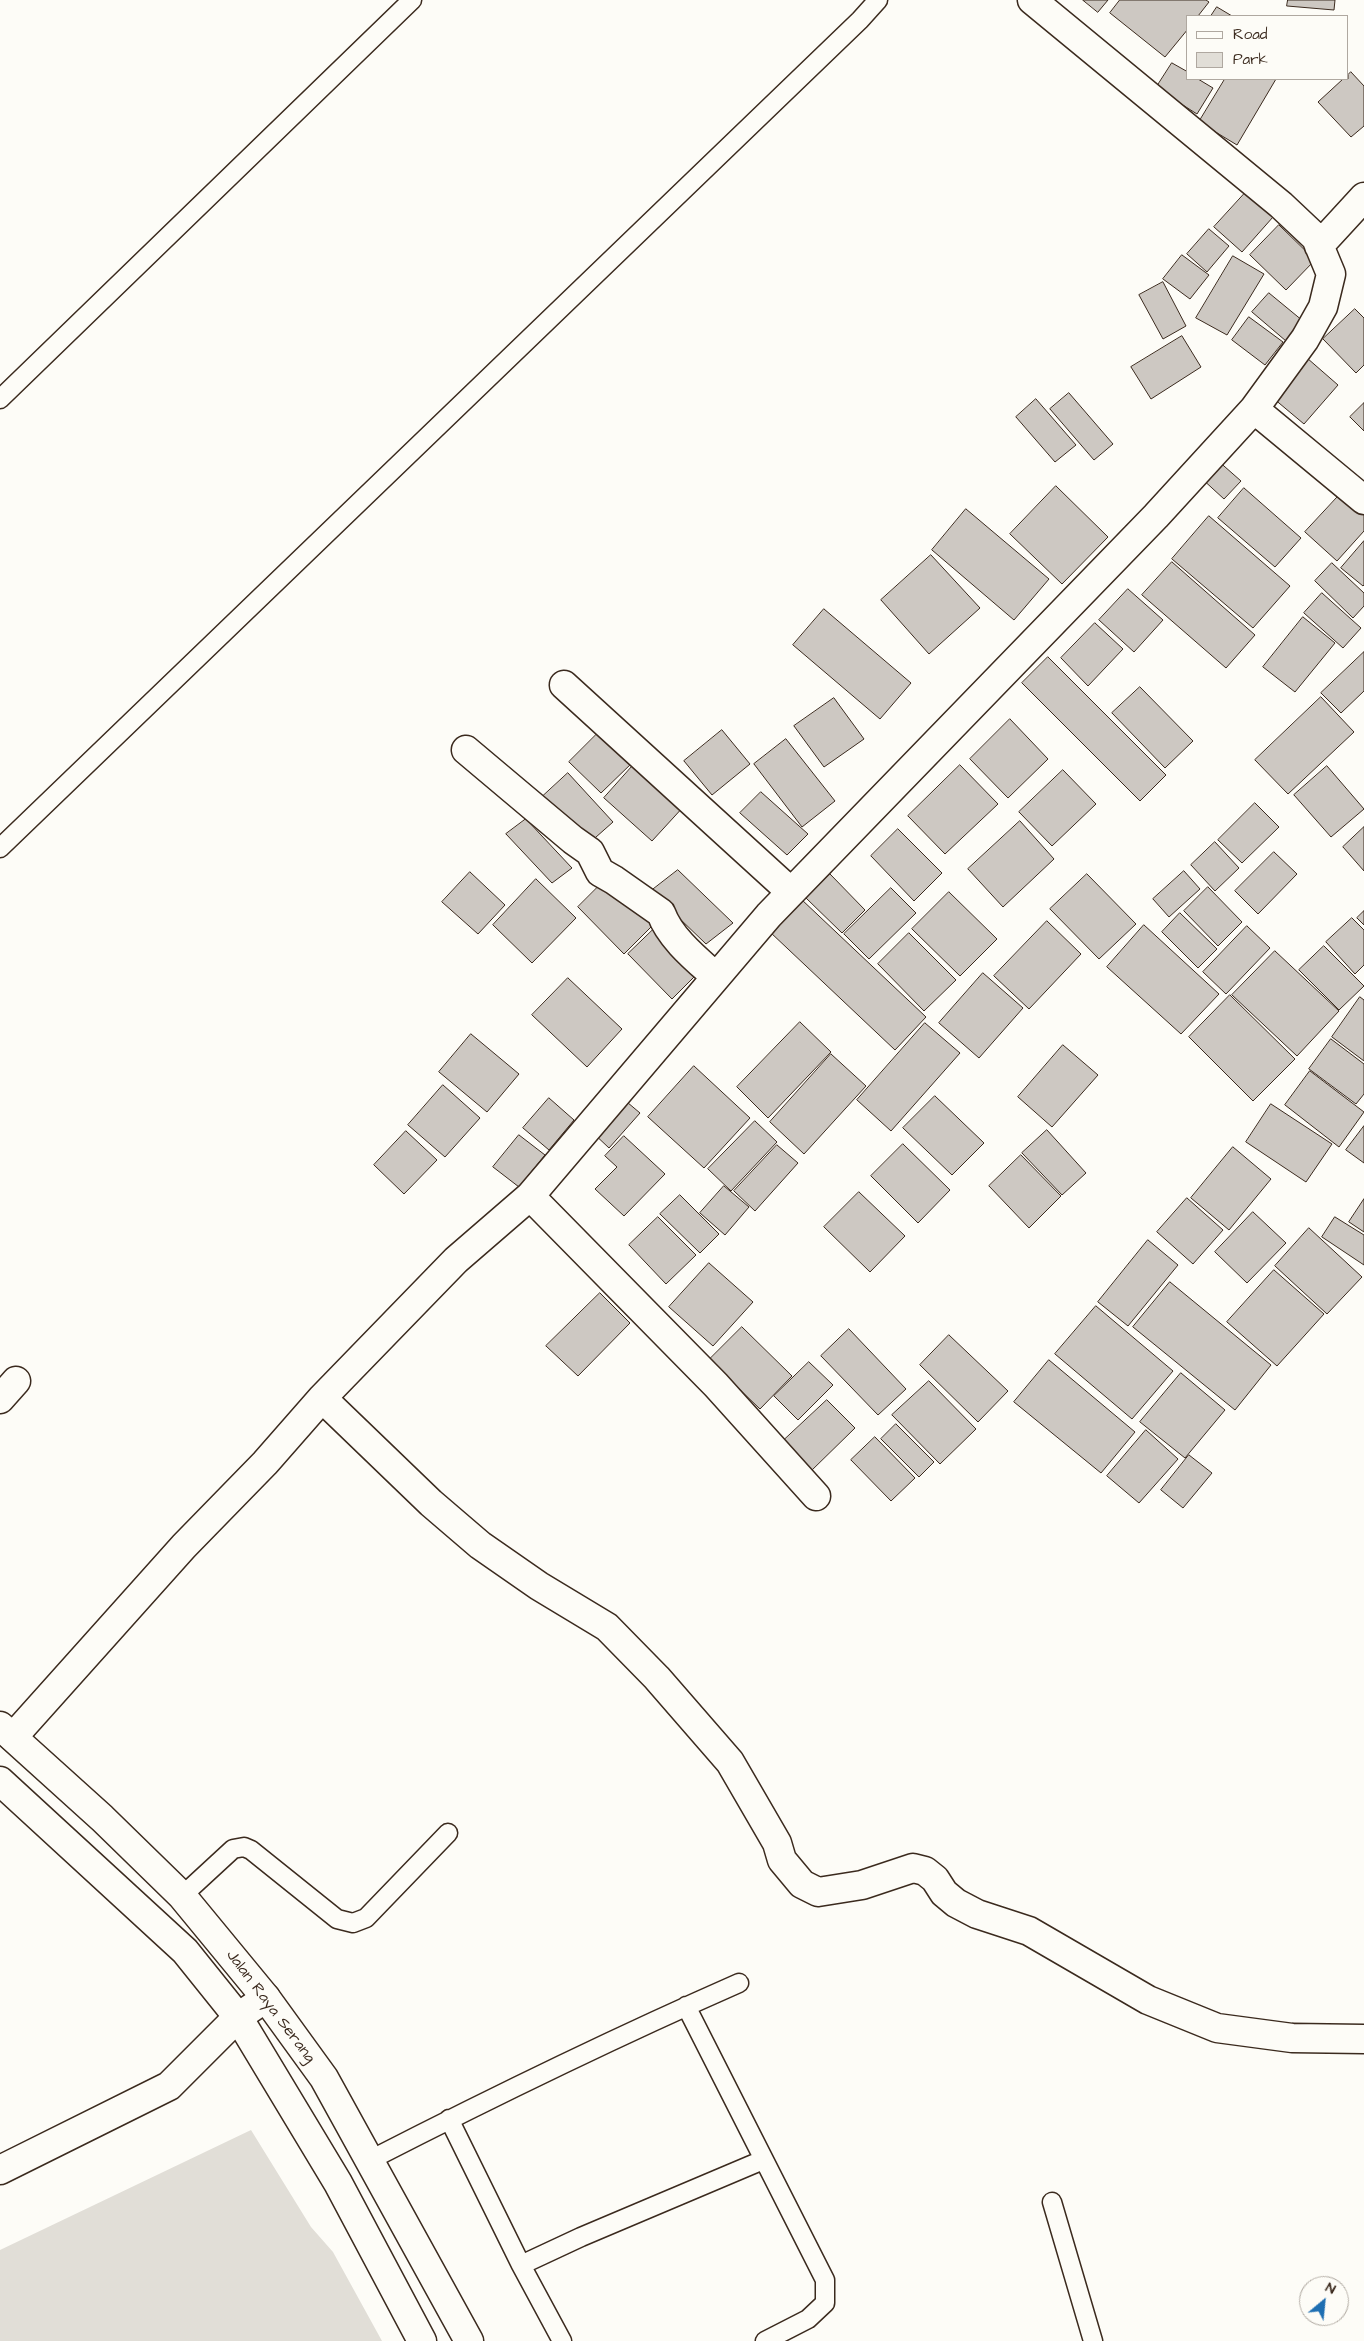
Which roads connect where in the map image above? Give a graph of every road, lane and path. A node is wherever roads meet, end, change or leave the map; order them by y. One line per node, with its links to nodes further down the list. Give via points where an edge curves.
1 (412, 0): 6 (lane)
2 (878, 0): 11 (lane)
3 (1032, 0): 5 (main road, via 1281,205 1316,238)
4 (1364, 197): 5 (main road)
5 (1319, 246): 7 (main road, via 1331,274 1323,307 1305,340)
6 (0, 399)
7 (1254, 409): 8 (main road); 12 (main road, via 1156,516)
8 (1364, 500)
9 (564, 684): 12 (main road)
10 (466, 750): 13 (main road, via 588,849 600,872 661,913 663,921 689,952)
11 (0, 848)
12 (791, 892): 13 (main road)
13 (715, 976): 14 (main road)
14 (530, 1196): 15 (main road, via 456,1260); 16 (main road, via 716,1385)
15 (322, 1398): 17 (main road, via 265,1463); 25 (main road, via 431,1503 480,1545 539,1586 607,1626 730,1762 777,1843 782,1860 802,1884 818,1892 862,1885 913,1868 925,1871 956,1903 977,1914 1029,1931 1148,2000 1216,2028 1292,2038)
16 (816, 1496)
17 (6, 1732): 20 (main road, Jalan Raya Serang, via 102,1818)
18 (0, 1781): 24 (main road, Jalan Raya Serang, via 185,1951)
19 (448, 1833): 20 (lane, via 366,1918 353,1923 337,1919 252,1850 244,1847 233,1849)
20 (182, 1896): 22 (main road, Jalan Raya Serang)
21 (739, 1983): 23 (lane)
22 (266, 1998): 24 (main road); 27 (main road, Jalan Raya Serang, via 324,2078)
23 (686, 2006): 26 (lane); 28 (lane)
24 (238, 2017): 29 (main road, via 169,2086); 32 (main road, Jalan Raya Serang, via 338,2183)
25 (1364, 2039)
26 (449, 2119): 27 (lane); 31 (lane)
27 (370, 2160): 33 (main road, Jalan Raya Serang)
28 (763, 2160): 31 (lane, via 581,2236); 35 (lane, via 826,2280 825,2303 808,2319)
29 (0, 2170)
30 (1052, 2202): 36 (lane)
31 (521, 2265): 34 (lane)
32 (422, 2341)
33 (469, 2341)
34 (562, 2341)
35 (765, 2341)
36 (1093, 2341)

